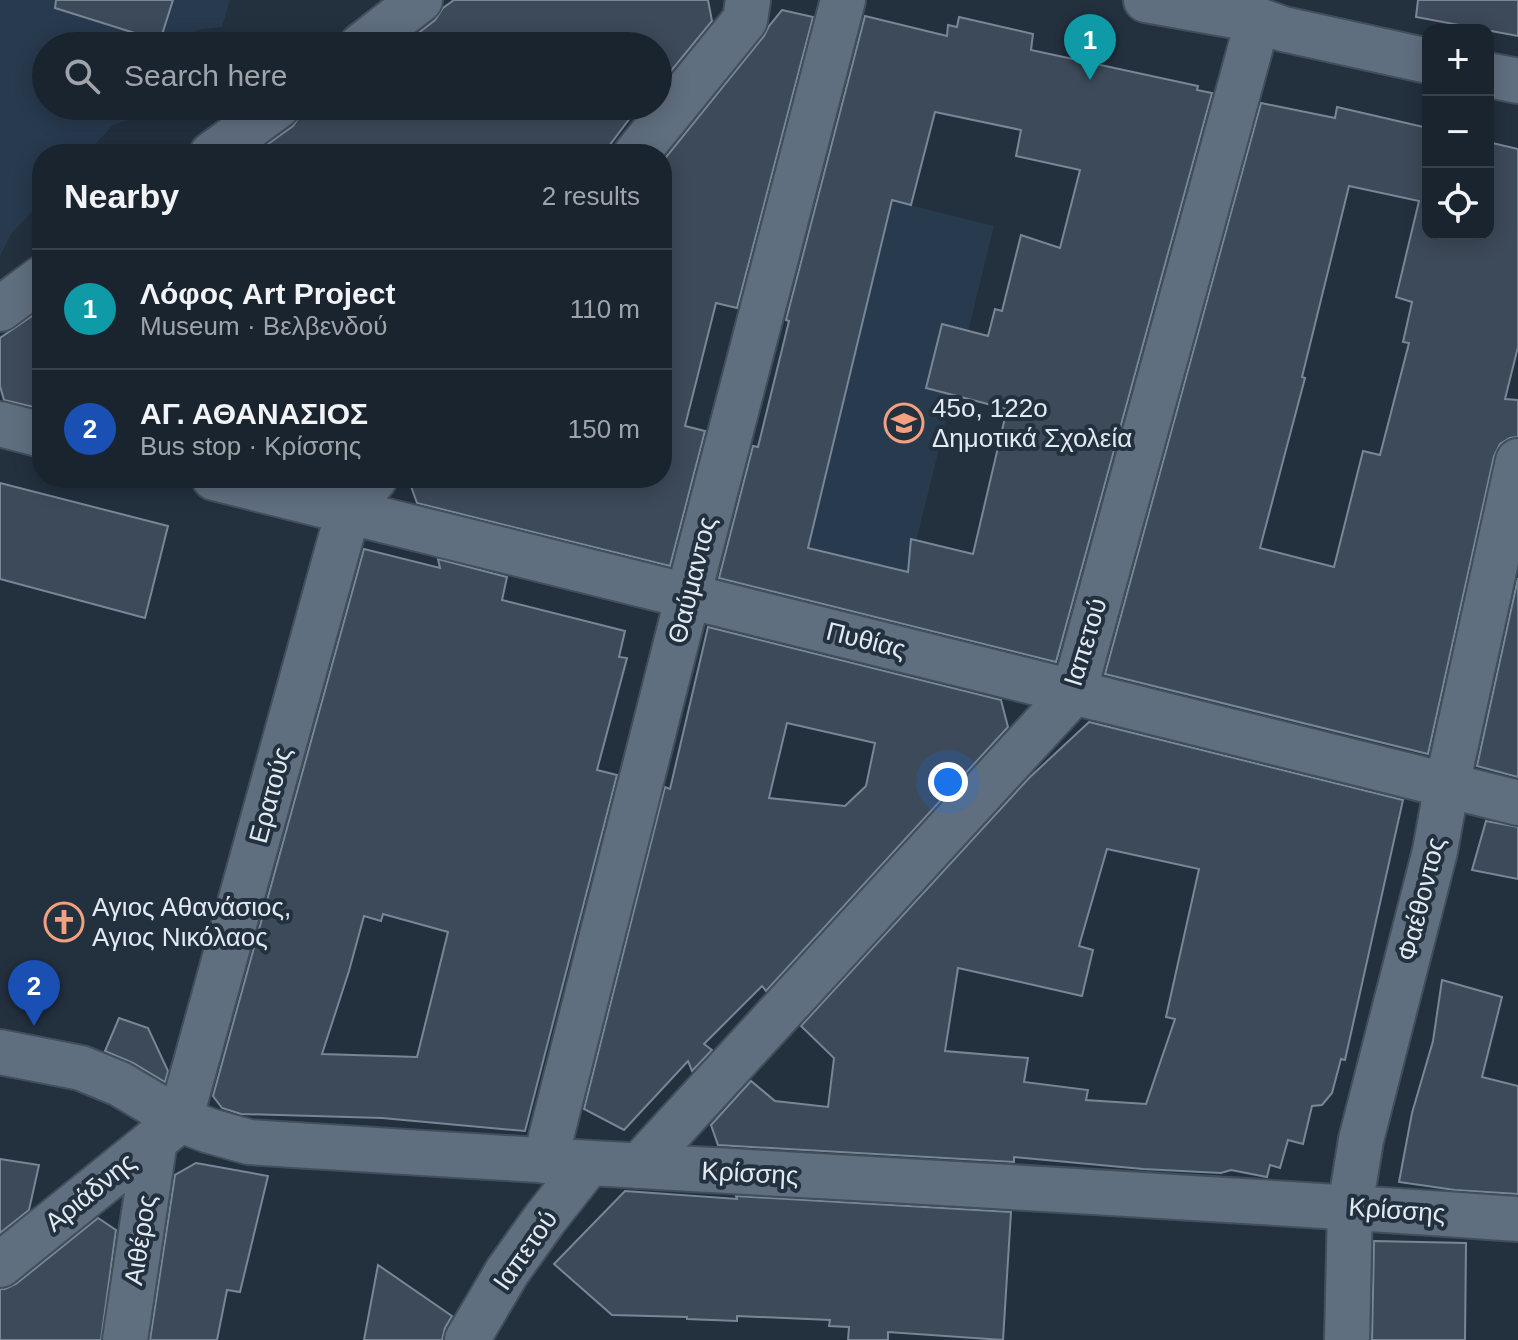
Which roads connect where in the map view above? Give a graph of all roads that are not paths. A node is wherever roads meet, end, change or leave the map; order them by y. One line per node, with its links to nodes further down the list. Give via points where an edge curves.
1 (748, 0): 10 (street, via 745,20)
2 (843, 0): 23 (street, Θαύμαντος)
3 (1146, 0): 5 (street)
4 (408, 5): 6 (street)
5 (1274, 16): 7 (street); 24 (street, Ιαπετού)
6 (377, 32)
7 (1422, 59)
8 (1494, 76): 9 (street)
9 (1518, 81)
10 (672, 110)
11 (259, 120): 13 (street)
12 (664, 120): 14 (street)
13 (226, 144)
14 (644, 144)
15 (32, 285): 16 (street)
16 (0, 309)
17 (0, 424): 18 (street)
18 (32, 432)
19 (1518, 461): 25 (street, Φαέθοντος)
20 (253, 488): 22 (street, Πυθίας)
21 (367, 488): 22 (street, Ερατούς)
22 (348, 512): 23 (street, Πυθίας); 28 (street, Ερατούς)
23 (688, 596): 24 (street, Πυθίας); 29 (street, Θαύμαντος)
24 (1074, 692): 25 (street, Πυθίας); 31 (street, Ιαπετού)
25 (1447, 785): 26 (street, Πυθίας); 32 (street, Φαέθοντος, via 1361,1140)
26 (1518, 803)
27 (0, 1052): 28 (street, Κρίσσης, via 81,1068 120,1084)
28 (168, 1130): 29 (street, Κρίσσης, via 210,1131 249,1142); 34 (street, Αριάδνης); 35 (street, Αιθέρος)
29 (545, 1161): 30 (street, Κρίσσης)
30 (589, 1163): 31 (street, Κρίσσης); 36 (street, Ιαπετού, via 507,1272)
31 (639, 1166): 32 (street, Κρίσσης)
32 (1350, 1207): 33 (street, Κρίσσης); 37 (street, Φαέθοντος)
33 (1518, 1219)
34 (0, 1265)
35 (125, 1340)
36 (467, 1340)
37 (1347, 1340)

